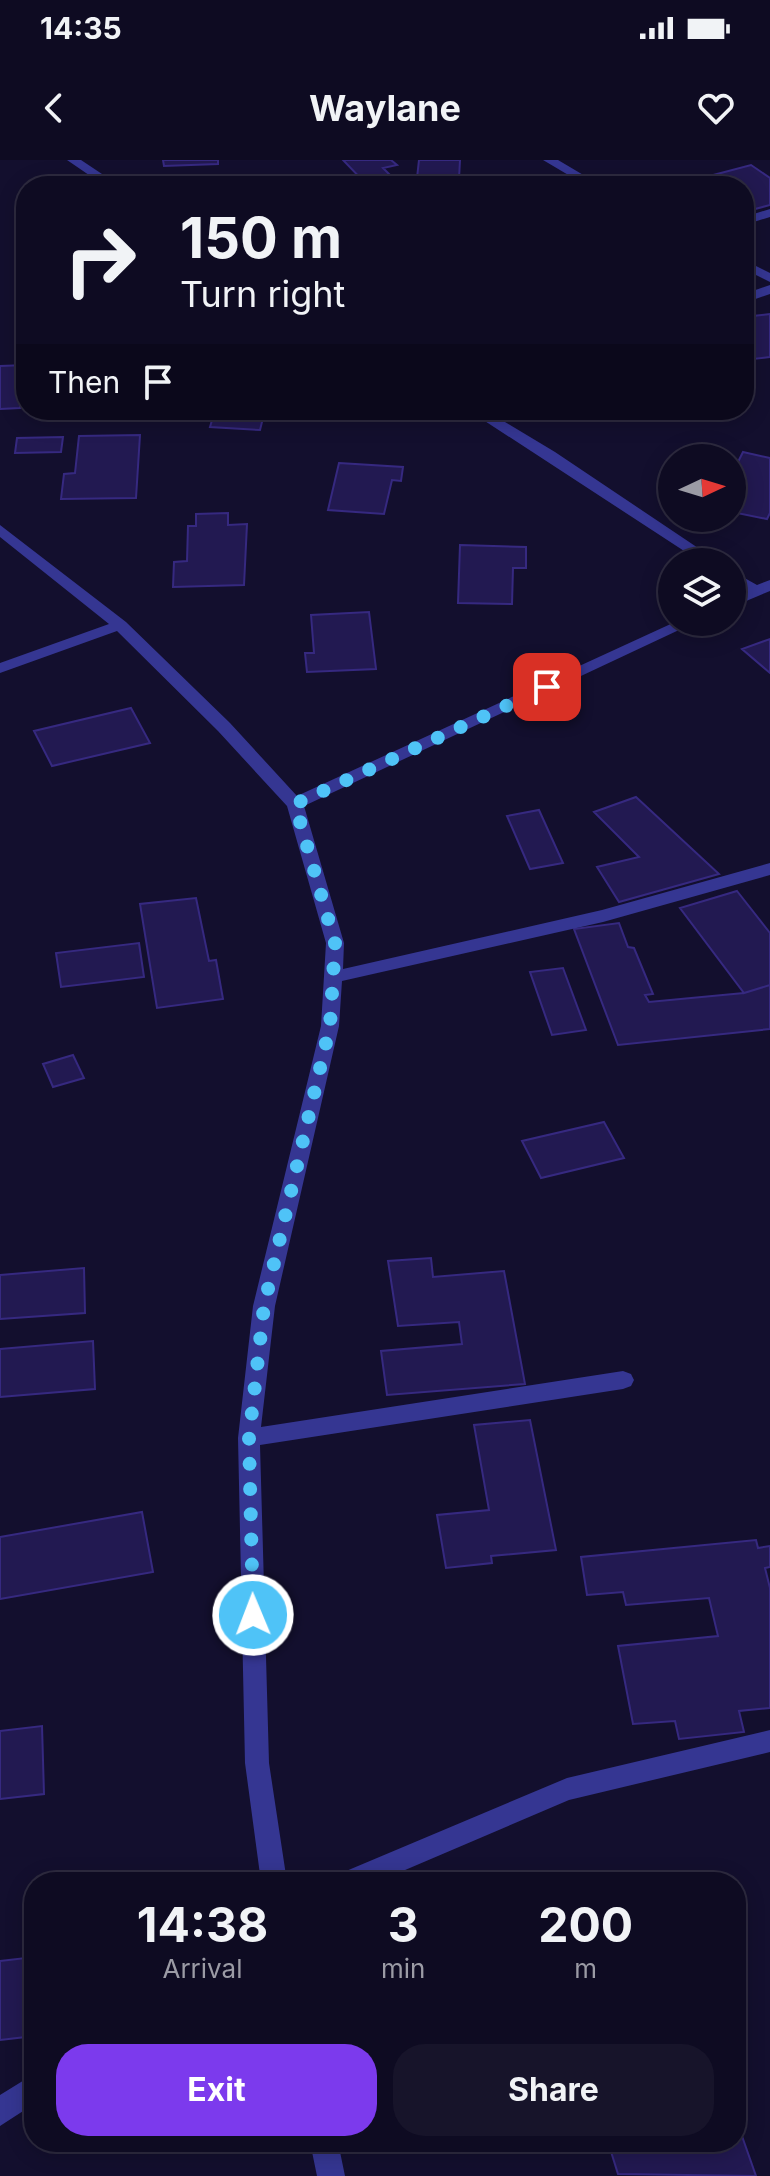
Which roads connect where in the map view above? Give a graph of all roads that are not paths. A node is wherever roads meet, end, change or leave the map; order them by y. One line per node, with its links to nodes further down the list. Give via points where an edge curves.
1 (73, 160): 3 (street)
2 (549, 160): 4 (street)
3 (98, 176)
4 (578, 176)
5 (492, 420): 7 (street)
6 (0, 530): 8 (street)
7 (690, 548)
8 (120, 625): 10 (street); 11 (street)
9 (658, 636): 11 (street)
10 (0, 668)
11 (295, 804): 13 (street, via 335,943)
12 (770, 869): 13 (street, via 603,916)
13 (333, 977): 15 (street, via 330,1026 264,1306)
14 (623, 1380): 15 (street)
15 (249, 1438): 17 (street, via 257,1763)
16 (770, 1741): 18 (street, via 567,1789)
17 (273, 1872)
18 (372, 1872)
19 (24, 2094): 20 (street)
20 (0, 2112)
21 (326, 2152): 22 (street)
22 (331, 2176)

